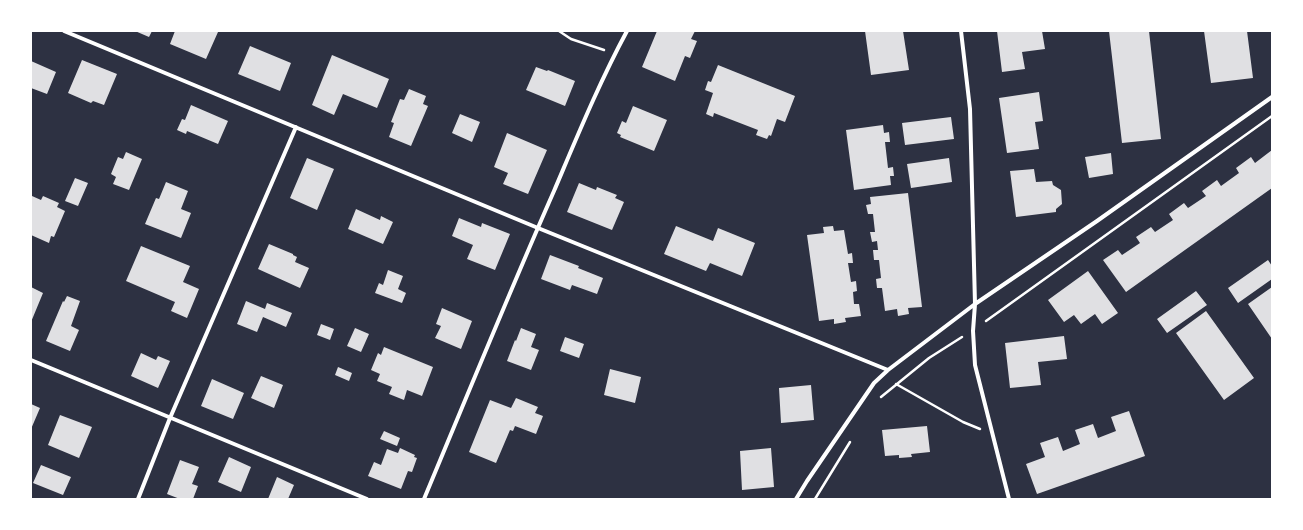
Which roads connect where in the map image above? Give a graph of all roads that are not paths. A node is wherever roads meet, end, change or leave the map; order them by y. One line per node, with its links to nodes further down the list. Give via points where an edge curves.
1 (64, 31): 5 (street)
2 (627, 31): 6 (street, via 614,54)
3 (961, 31): 7 (street, via 970,109)
4 (1272, 97): 7 (street)
5 (296, 127): 6 (street); 10 (street)
6 (538, 228): 9 (street); 13 (street)
7 (975, 304): 9 (street); 15 (street, via 975,365)
8 (31, 360): 10 (street)
9 (888, 370): 14 (street, via 874,382)
10 (170, 418): 11 (street); 12 (street)
11 (138, 499)
12 (367, 499)
13 (424, 499)
14 (796, 499)
15 (1009, 499)

